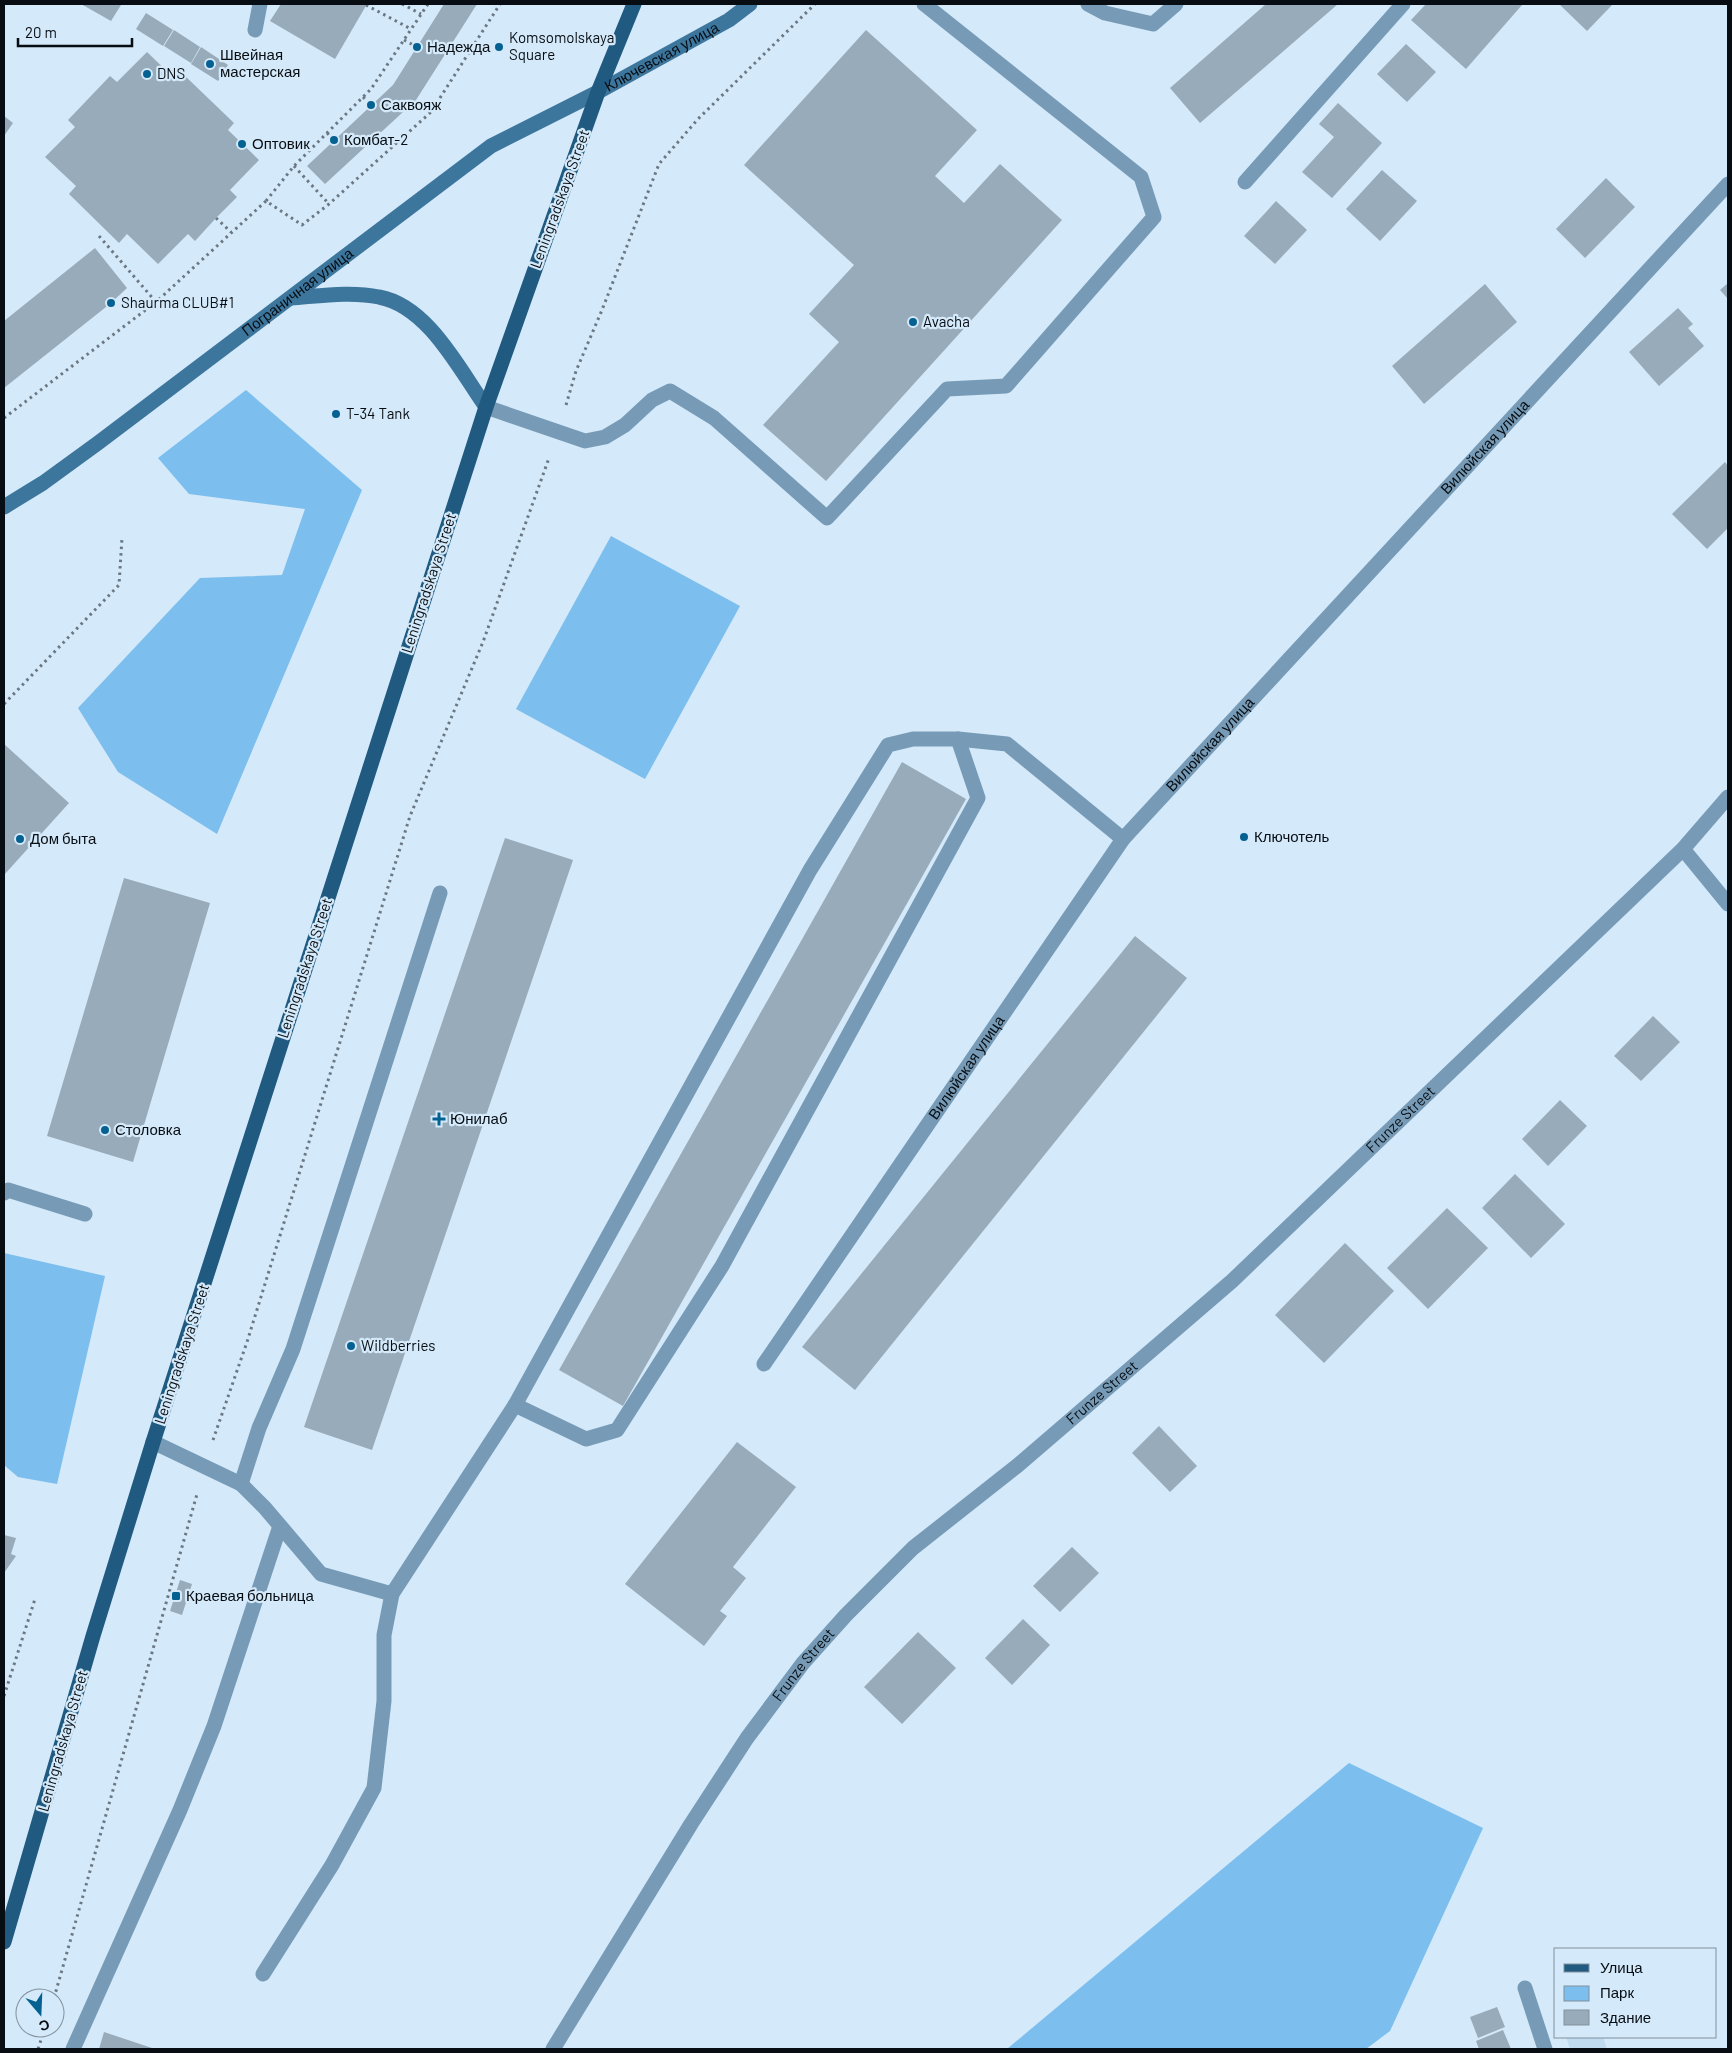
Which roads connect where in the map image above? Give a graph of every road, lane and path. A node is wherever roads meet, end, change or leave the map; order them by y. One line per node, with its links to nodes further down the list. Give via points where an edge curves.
1 (260, 4): 15 (street)
2 (402, 4): 13 (path)
3 (428, 4): 13 (path)
4 (500, 4): 27 (path, via 431,112)
5 (634, 4): 18 (main road, Leningradskaya Street)
6 (750, 4): 18 (main road, Ключевская улица, via 729,20)
7 (815, 4): 35 (path, via 698,119 660,164 576,371)
8 (924, 4): 35 (street, via 1141,177 1154,217 1006,386 947,389 827,518 714,418 670,391 652,400 625,425 606,437 585,441)
9 (1088, 4): 10 (street, via 1104,13 1152,24)
10 (1176, 4)
11 (1403, 4): 24 (street)
12 (366, 5): 14 (path)
13 (421, 14): 14 (path)
14 (411, 29): 16 (path)
15 (255, 30)
16 (404, 40): 17 (path); 19 (path)
17 (416, 47)
18 (598, 92): 31 (main road, Пограничная улица, via 491,146); 33 (main road, Leningradskaya Street)
19 (363, 97): 20 (path); 21 (path)
20 (371, 105)
21 (327, 133): 22 (path); 23 (path)
22 (334, 140)
23 (294, 166): 26 (path); 27 (path)
24 (1245, 182)
25 (1728, 184): 41 (street, Вилюйская улица)
26 (266, 201): 27 (path, via 302,225); 29 (path)
27 (329, 204)
28 (216, 218): 29 (path)
29 (231, 232): 32 (path)
30 (99, 236): 32 (path)
31 (291, 298): 33 (main road, via 368,295 409,310 432,330); 36 (main road, Пограничная улица, via 90,449)
32 (156, 302): 34 (path)
33 (486, 407): 35 (street); 49 (main road, Leningradskaya Street)
34 (4, 418)
35 (558, 432): 50 (path, via 483,642 410,816 250,1333)
36 (4, 507)
37 (122, 538): 38 (path, via 119,585)
38 (4, 704)
39 (958, 739): 41 (street, via 1007,744); 48 (street, via 913,739 888,745 810,870); 48 (street, via 978,798 722,1266 616,1430 586,1439)
40 (1728, 797): 42 (street, Frunze Street)
41 (1123, 839): 47 (street, Вилюйская улица)
42 (1683, 849): 44 (street); 61 (street, Frunze Street, via 1232,1281 1017,1466 913,1548 846,1615 803,1663 747,1738)
43 (440, 893): 51 (street, via 293,1349 259,1428)
44 (1728, 904)
45 (4, 1193): 46 (street, via 8,1190)
46 (85, 1214)
47 (764, 1364)
48 (514, 1405): 53 (street)
49 (153, 1442): 50 (street); 56 (main road, Leningradskaya Street)
50 (204, 1466): 51 (street); 58 (path)
51 (241, 1484): 52 (street)
52 (280, 1526): 53 (street, via 321,1574); 60 (street, via 214,1726)
53 (392, 1594): 57 (street, via 384,1635 384,1701 374,1788 332,1865)
54 (35, 1599): 55 (path)
55 (4, 1696)
56 (4, 1942)
57 (263, 1974)
58 (57, 1988)
59 (1525, 1988): 62 (street)
60 (73, 2049)
61 (554, 2049)
62 (1545, 2049)

